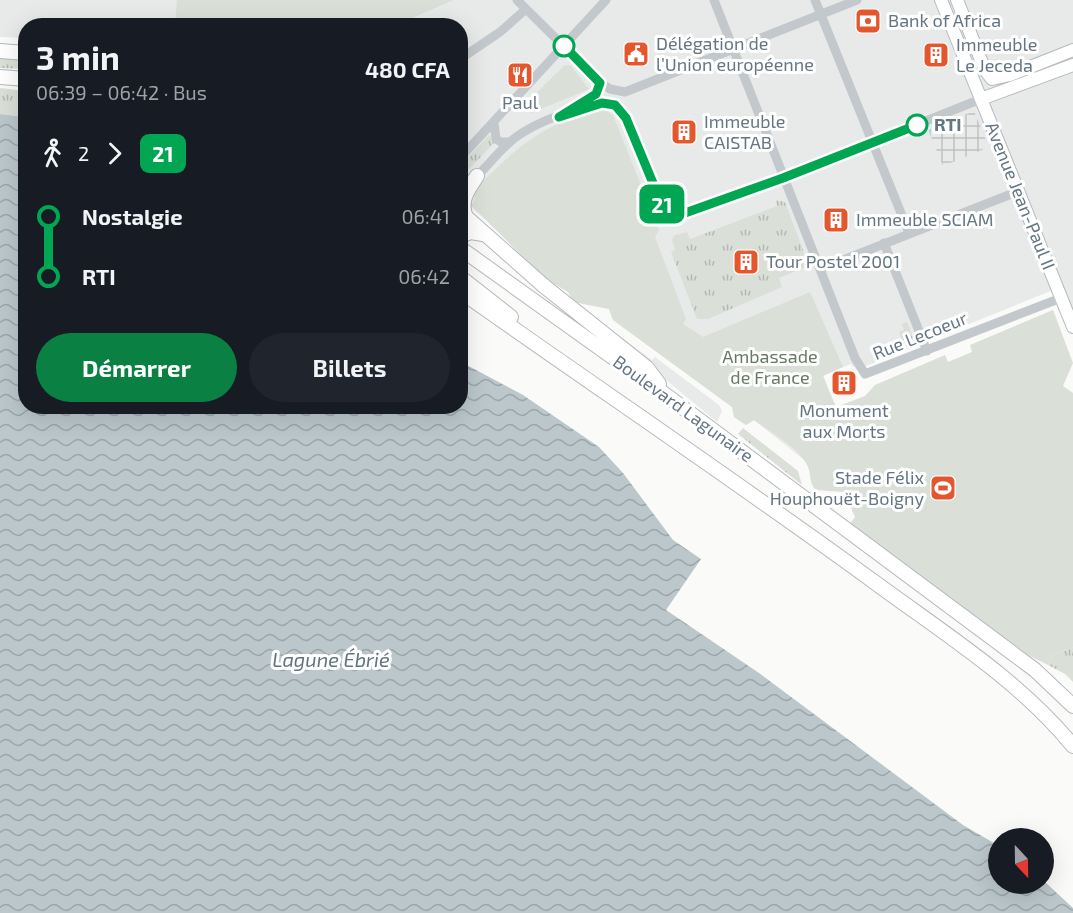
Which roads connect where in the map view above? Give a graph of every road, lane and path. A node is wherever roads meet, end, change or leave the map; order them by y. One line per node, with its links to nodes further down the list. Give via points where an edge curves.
1 (517, 0): 8 (street)
2 (606, 0): 10 (street)
3 (714, 0): 11 (street, Rue Lecoeur)
4 (815, 0): 9 (street)
5 (857, 0): 9 (street)
6 (941, 0): 22 (main road, Avenue Jean-Paul II)
7 (957, 0): 19 (main road)
8 (526, 9): 10 (street); 15 (street)
9 (821, 15): 11 (street); 27 (street)
10 (564, 46): 20 (street); 25 (street)
11 (733, 49): 21 (street); 30 (street, Rue Lecoeur)
12 (1073, 50): 19 (main road, via 1001,79)
13 (0, 51): 14 (highway)
14 (18, 52)
15 (468, 54)
16 (1073, 65): 22 (main road)
17 (0, 77): 18 (highway)
18 (18, 78)
19 (992, 79): 22 (main road)
20 (600, 83): 21 (street); 23 (street, via 596,94)
21 (625, 92): 24 (street, via 622,101)
22 (981, 99): 27 (street); 32 (main road, Avenue Jean-Paul II)
23 (559, 117): 24 (street, via 609,103); 26 (street, via 535,125)
24 (626, 118): 30 (street, via 664,208 675,213 698,209)
25 (494, 123): 26 (street, via 496,139); 28 (street)
26 (510, 142): 29 (street)
27 (873, 143): 30 (street); 36 (street)
28 (468, 150)
29 (477, 176): 31 (street); 33 (highway)
30 (783, 178): 40 (street, Rue Lecoeur)
31 (468, 184)
32 (1019, 191): 36 (street); 43 (main road, Avenue Jean-Paul II)
33 (468, 194)
34 (468, 219): 37 (highway)
35 (468, 233): 37 (highway)
36 (909, 233): 38 (street)
37 (483, 234): 47 (highway, via 647,368)
38 (884, 243): 40 (street); 45 (street)
39 (468, 254): 47 (highway, Boulevard Lagunaire)
40 (820, 270): 45 (street, Rue Lecoeur, via 860,370 865,374)
41 (468, 283): 46 (highway, via 525,329)
42 (468, 297): 46 (highway, Boulevard Lagunaire)
43 (1061, 298): 44 (main road, Avenue Jean-Paul II); 45 (street, Rue Lecoeur)
44 (1073, 327)
45 (927, 351)
46 (550, 355): 49 (highway, Boulevard Lagunaire, via 734,480 991,668 1051,719)
47 (667, 396): 48 (highway, Boulevard Lagunaire, via 1035,670)
48 (1073, 706)
49 (1073, 746)

